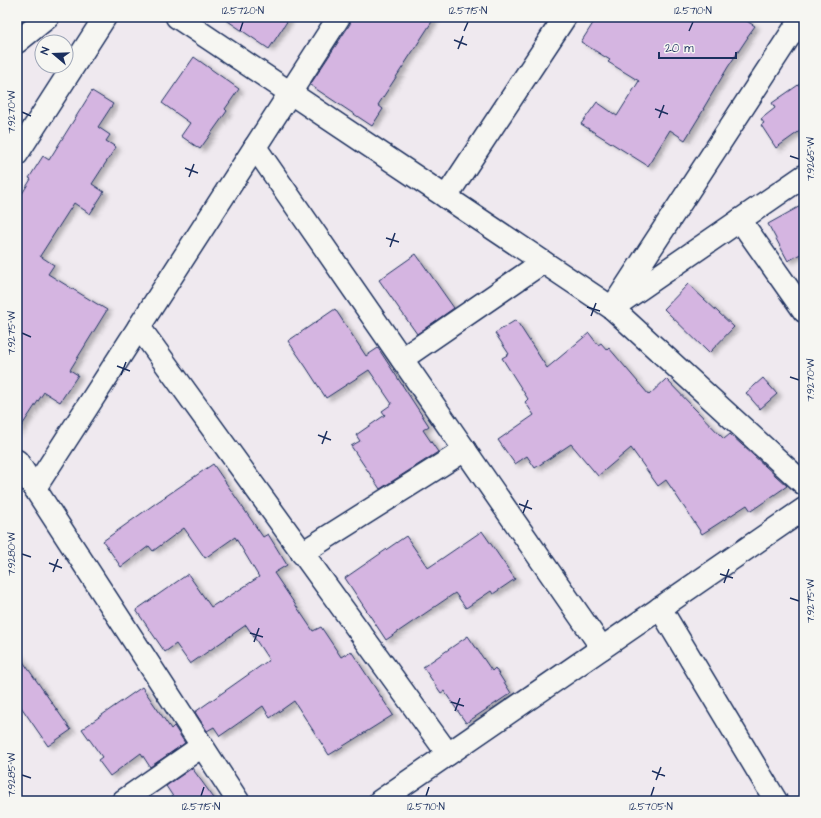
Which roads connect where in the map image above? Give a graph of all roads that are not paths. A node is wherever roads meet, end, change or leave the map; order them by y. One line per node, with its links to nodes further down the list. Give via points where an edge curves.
1 (48, 17): 7 (street)
2 (105, 17): 10 (street)
3 (177, 17): 8 (street)
4 (339, 17): 8 (street)
5 (565, 17): 12 (street)
6 (802, 17): 15 (street)
7 (17, 42)
8 (290, 93): 9 (street); 12 (street)
9 (255, 148): 17 (street); 18 (street)
10 (17, 154)
11 (804, 176): 13 (street)
12 (446, 197): 14 (street)
13 (740, 220): 15 (street); 16 (street)
14 (543, 262): 15 (street); 18 (street)
15 (612, 308): 21 (street)
16 (804, 311)
17 (139, 327): 22 (street); 24 (street)
18 (402, 359): 19 (street)
19 (465, 450): 24 (street); 26 (street)
20 (17, 461): 22 (street)
21 (804, 484)
22 (35, 488): 27 (street)
23 (804, 509): 25 (street)
24 (302, 552): 28 (street)
25 (660, 608): 26 (street); 32 (street)
26 (602, 648): 28 (street)
27 (202, 746): 29 (street); 30 (street)
28 (448, 754): 31 (street)
29 (123, 801)
30 (238, 801)
31 (380, 801)
32 (776, 801)

